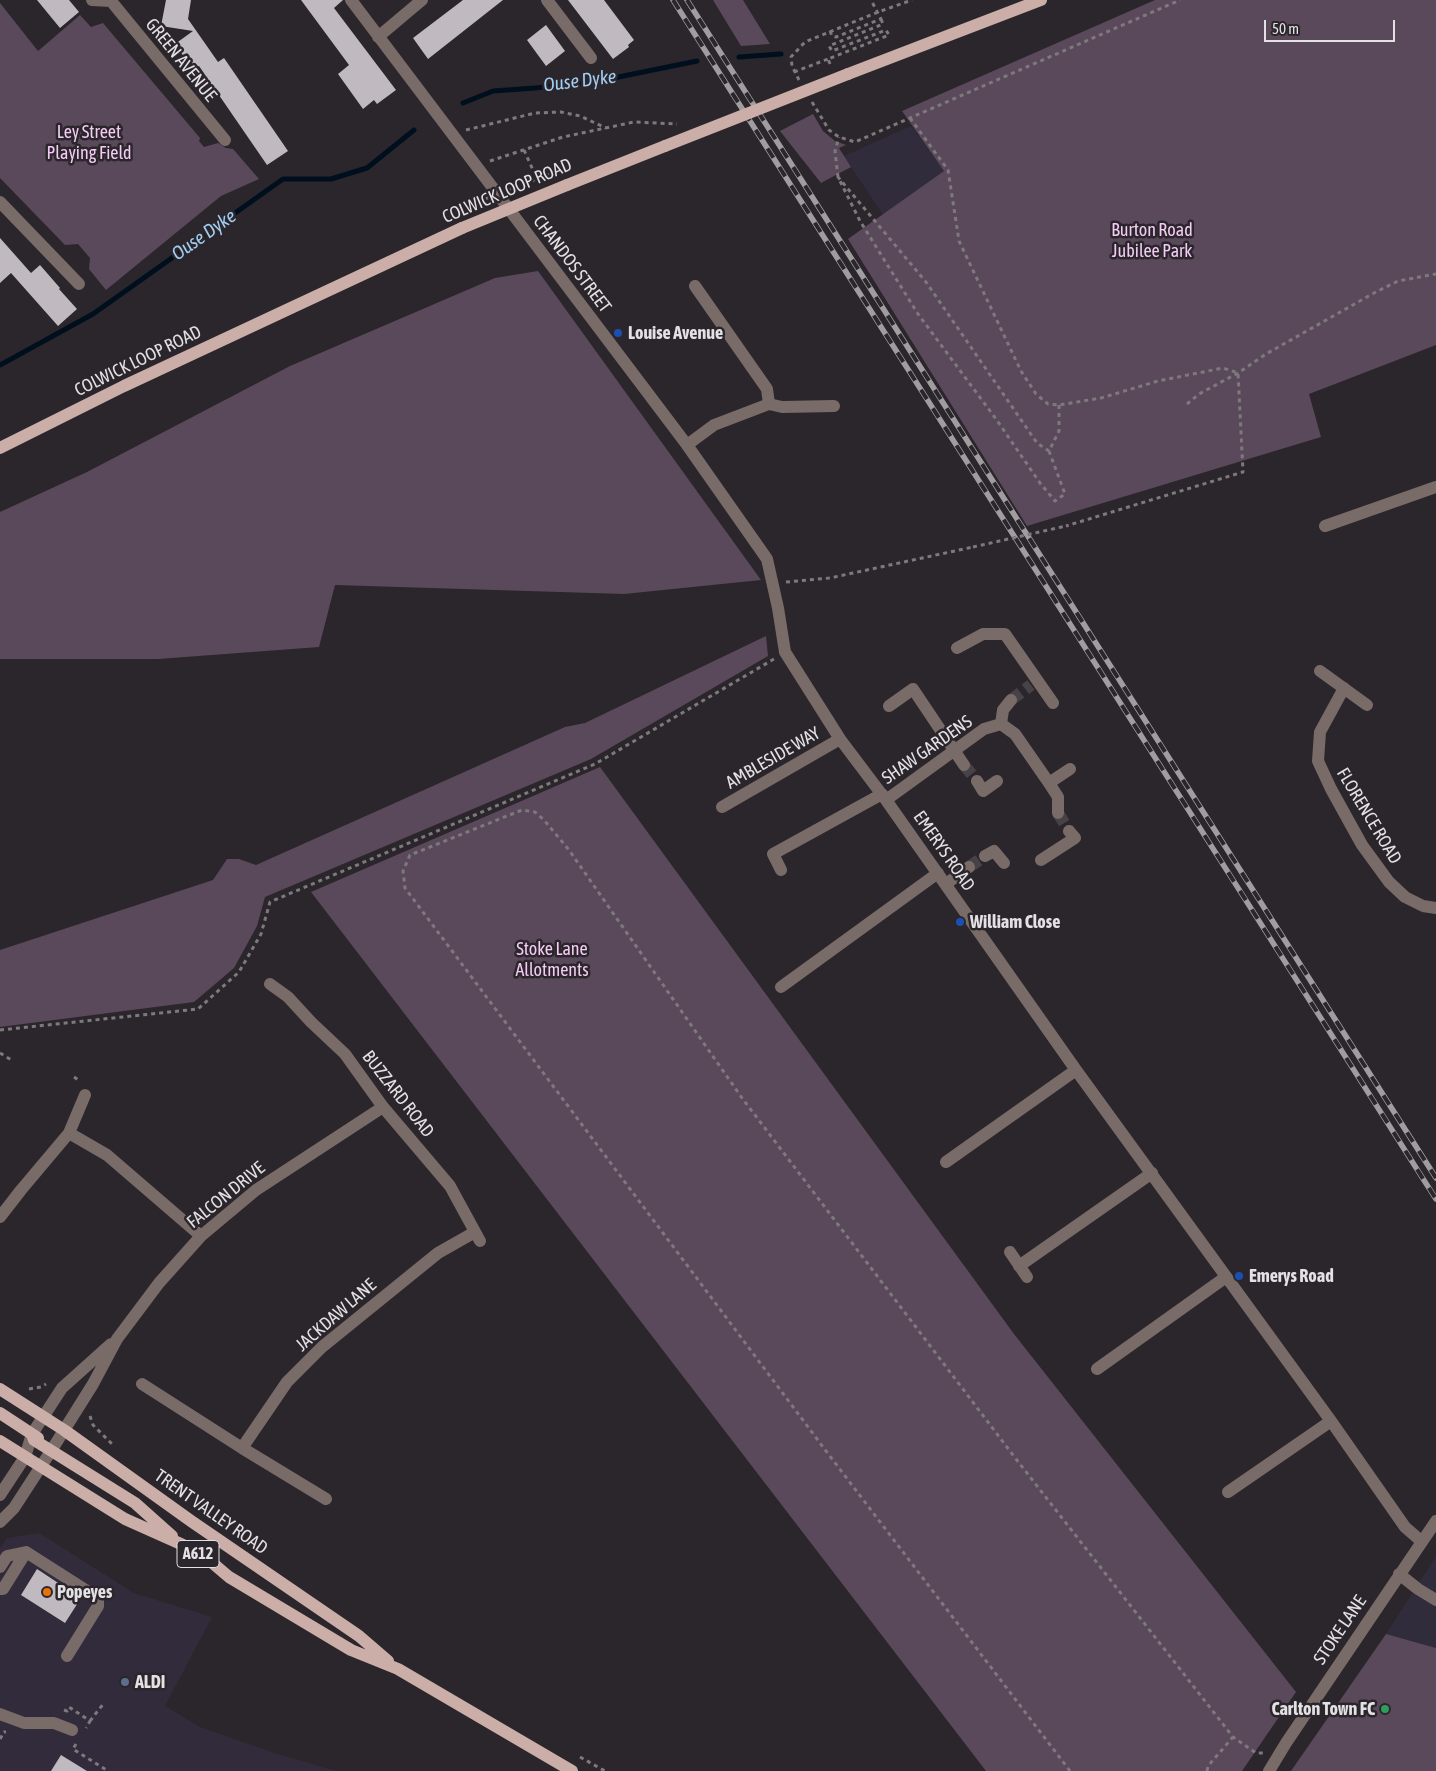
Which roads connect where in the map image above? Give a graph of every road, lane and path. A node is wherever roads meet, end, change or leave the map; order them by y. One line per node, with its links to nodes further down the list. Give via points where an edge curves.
1 (92, 0): 2 (street)
2 (111, 0): 25 (street, GREEN AVENUE)
3 (351, 0): 13 (street, CHANDOS STREET)
4 (422, 0): 13 (street)
5 (547, 0): 14 (street)
6 (872, 0): 10 (path)
7 (912, 0): 10 (path)
8 (1041, 0): 42 (main road, COLWICK LOOP ROAD, bridge, via 462,228 132,382)
9 (1180, 0): 20 (path)
10 (878, 12): 11 (path); 12 (path)
11 (881, 19): 12 (path, via 836,37); 15 (path, via 883,24 829,46 832,51 886,30 889,35)
12 (830, 31): 17 (path, via 805,42 791,57)
13 (378, 36): 23 (street, CHANDOS STREET)
14 (591, 58)
15 (828, 59): 16 (path); 17 (path)
16 (830, 64)
17 (794, 72): 18 (path)
18 (804, 88)
19 (809, 97): 24 (path, via 829,130)
20 (910, 118): 24 (path, via 855,142); 39 (path, via 948,170 959,241 1021,371 1036,394 1048,404)
21 (677, 124): 22 (path, via 634,122)
22 (606, 128): 23 (path, via 580,116 561,112 535,113); 26 (path)
23 (451, 133): 27 (street, CHANDOS STREET)
24 (839, 138): 29 (path, via 835,150)
25 (225, 140)
26 (524, 150): 27 (path); 30 (path)
27 (475, 165): 41 (street, CHANDOS STREET)
28 (560, 170): 30 (path, bridge)
29 (838, 177): 43 (path, via 926,282 1037,443); 43 (path, via 860,221 918,314 1056,501 1065,494)
30 (537, 179): 32 (path, bridge)
31 (0, 202): 34 (street)
32 (456, 210)
33 (1436, 274): 36 (path, via 1390,285)
34 (79, 284)
35 (695, 286): 37 (street, via 767,389)
36 (1238, 373): 38 (path); 39 (path, via 1222,368); 46 (path, bridge, via 1243,472 1066,526 830,578)
37 (769, 404): 40 (street, via 782,407); 41 (street, via 714,425)
38 (1187, 404)
39 (1059, 405): 43 (path, via 1059,432)
40 (834, 406)
41 (687, 445): 46 (street, CHANDOS STREET, via 767,559)
42 (0, 448)
43 (1049, 451)
44 (1436, 487): 45 (street)
45 (1325, 526)
46 (773, 583): 47 (street, CHANDOS STREET)
47 (778, 608): 49 (street, EMERYS ROAD)
48 (957, 648): 53 (street, via 983,634 1005,634 1034,682)
49 (785, 652): 57 (street, EMERYS ROAD); 77 (path, via 595,764 270,902 261,934 239,972 198,1008)
50 (1320, 671): 51 (street)
51 (1344, 688): 54 (street); 74 (street, FLORENCE ROAD, via 1320,732 1318,762 1362,845 1389,882 1405,897)
52 (1012, 700): 56 (street, via 1003,710)
53 (1053, 703)
54 (1367, 705)
55 (889, 706): 58 (street, via 913,688)
56 (1001, 724): 58 (street, SHAW GARDENS, via 984,729); 63 (street, SHAW GARDENS, via 1015,734)
57 (840, 739): 64 (street, EMERYS ROAD); 65 (street, AMBLESIDE WAY)
58 (955, 750): 59 (street); 64 (street, SHAW GARDENS)
59 (964, 765)
60 (1070, 769): 63 (street)
61 (997, 781): 62 (street, via 983,791)
62 (977, 782)
63 (1049, 783): 66 (street, SHAW GARDENS, via 1058,797)
64 (884, 797): 72 (street, SHAW GARDENS, via 773,854); 73 (street, EMERYS ROAD)
65 (722, 807)
66 (1058, 813)
67 (1069, 830): 69 (street, via 1074,838)
68 (985, 856): 70 (street, via 994,850)
69 (1041, 860)
70 (1004, 863)
71 (969, 867): 73 (street)
72 (781, 870)
73 (942, 878): 76 (street); 80 (street, EMERYS ROAD)
74 (1436, 908)
75 (270, 984): 84 (street, BUZZARD ROAD, via 288,997 345,1054)
76 (780, 987)
77 (0, 1030)
78 (0, 1053): 79 (path)
79 (12, 1061)
80 (1076, 1070): 86 (street); 87 (street, EMERYS ROAD)
81 (74, 1077): 82 (path)
82 (80, 1081)
83 (85, 1095): 85 (street)
84 (383, 1107): 89 (street, FALCON DRIVE, via 256,1190); 90 (street, BUZZARD ROAD, via 450,1186)
85 (69, 1133): 88 (street); 89 (street, via 107,1155)
86 (946, 1162)
87 (1152, 1173): 92 (street); 94 (street, EMERYS ROAD)
88 (0, 1217)
89 (201, 1236): 95 (street, FALCON DRIVE, via 159,1283)
90 (477, 1237): 109 (street, JACKDAW LANE, via 438,1252 322,1347 287,1382)
91 (1010, 1252): 92 (street)
92 (1019, 1266): 93 (street)
93 (1027, 1277)
94 (1226, 1277): 96 (street); 104 (street, EMERYS ROAD)
95 (117, 1339): 99 (street, FALCON DRIVE); 105 (street, FALCON DRIVE)
96 (1097, 1369)
97 (142, 1384): 109 (street)
98 (24, 1388): 99 (path, via 41,1388 50,1381)
99 (62, 1388): 103 (street, FALCON DRIVE)
100 (0, 1390): 103 (main road, TRENT VALLEY ROAD / A612)
101 (90, 1411): 108 (path, via 93,1425)
102 (0, 1413): 106 (main road, A612)
103 (43, 1416): 105 (main road, TRENT VALLEY ROAD / A612); 106 (street, FALCON DRIVE)
104 (1331, 1421): 113 (street); 118 (street, EMERYS ROAD, via 1406,1527)
105 (64, 1430): 110 (street, FALCON DRIVE); 126 (main road, TRENT VALLEY ROAD / A612, via 359,1636)
106 (32, 1434): 110 (main road, A612, via 34,1440); 111 (street, FALCON DRIVE)
107 (0, 1441): 111 (main road, TRENT VALLEY ROAD / A612)
108 (114, 1446)
109 (242, 1448): 115 (street)
110 (51, 1451): 112 (street, FALCON DRIVE); 119 (main road, A612, via 135,1503)
111 (25, 1457): 112 (main road, TRENT VALLEY ROAD / A612); 114 (street, FALCON DRIVE)
112 (41, 1467): 117 (street, FALCON DRIVE, via 14,1508); 119 (main road, TRENT VALLEY ROAD / A612, via 125,1520)
113 (1228, 1492)
114 (0, 1495)
115 (326, 1499)
116 (1436, 1521): 118 (street, STOKE LANE)
117 (0, 1522)
118 (1421, 1541): 122 (street, STOKE LANE)
119 (181, 1544): 126 (main road, TRENT VALLEY ROAD / A612, via 209,1560 229,1577 351,1650)
120 (26, 1552): 121 (street, via 7,1556); 123 (street); 125 (street, via 98,1601)
121 (0, 1567)
122 (1399, 1574): 124 (street); 132 (street, STOKE LANE)
123 (0, 1589)
124 (1436, 1600)
125 (67, 1656)
126 (398, 1669): 133 (main road, TRENT VALLEY ROAD / A612)
127 (104, 1703): 129 (path)
128 (1, 1716): 130 (street, via 24,1723 54,1723)
129 (90, 1721)
130 (72, 1730)
131 (1233, 1737): 132 (path); 134 (path, via 1016,1459 742,1098 569,850 544,820 535,812 522,810 410,855 403,871 405,888); 135 (path)
132 (1274, 1762)
133 (572, 1771)
134 (1070, 1771)
135 (1207, 1771)

